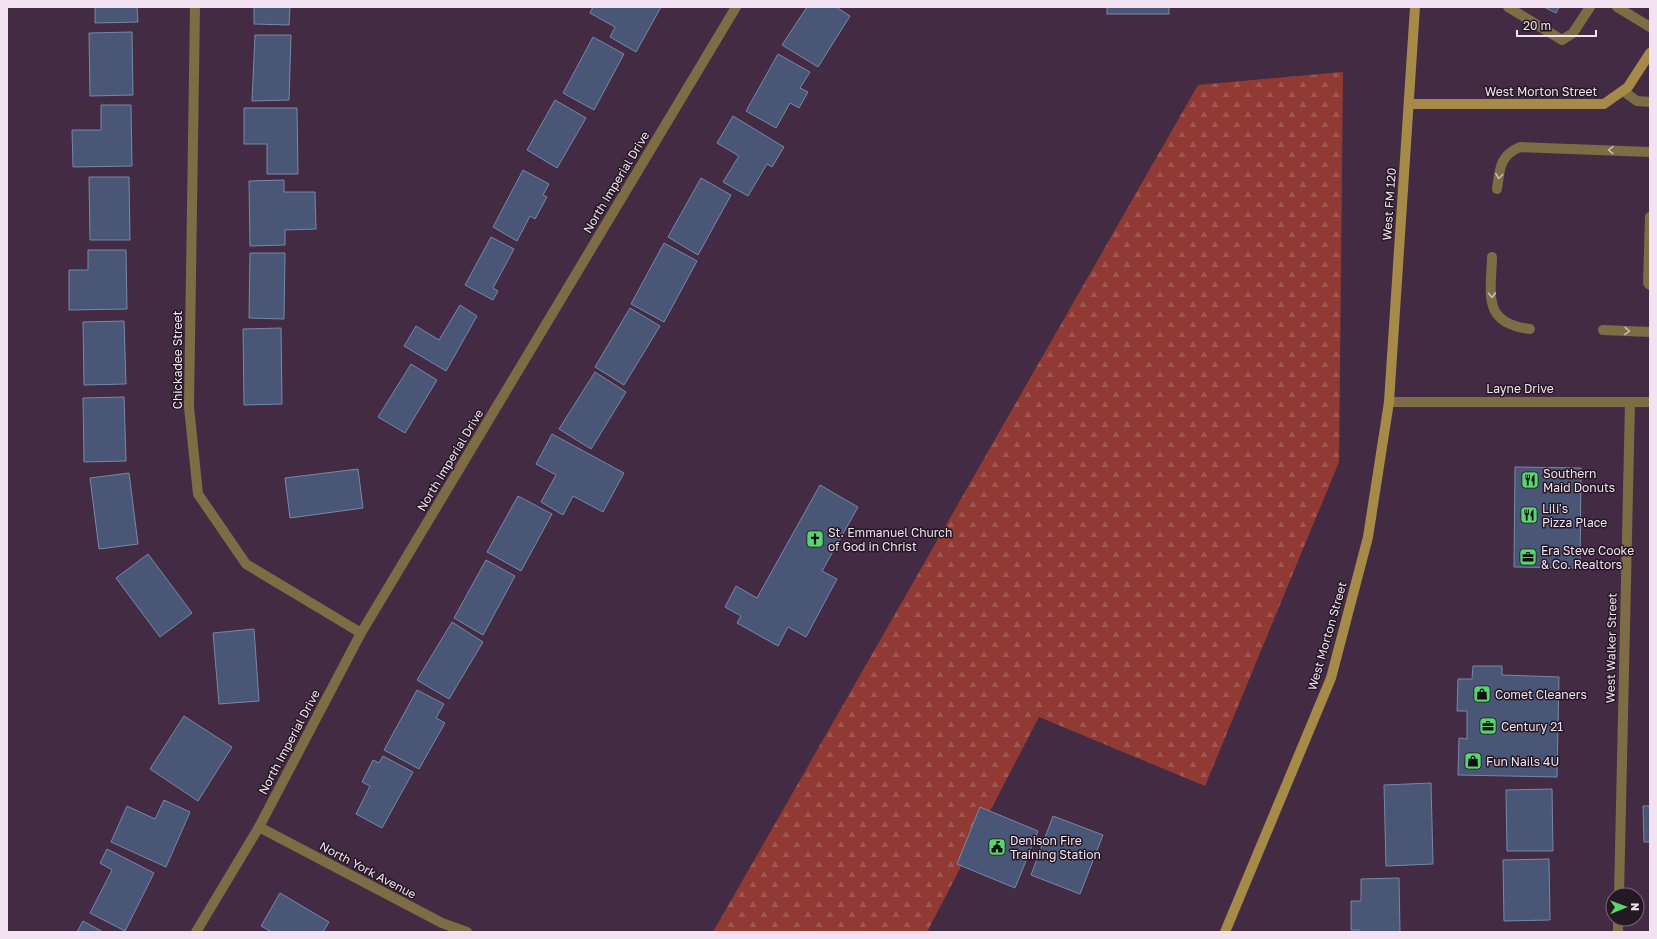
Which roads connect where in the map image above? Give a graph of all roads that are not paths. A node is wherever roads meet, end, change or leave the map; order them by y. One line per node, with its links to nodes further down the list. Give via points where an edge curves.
1 (195, 7): 23 (street, Chickadee Street, via 189,407 198,494 246,564)
2 (736, 7): 23 (street, North Imperial Drive)
3 (1415, 7): 11 (main road, West FM 120)
4 (1508, 7): 5 (street, via 1562,40 1573,33)
5 (1590, 7)
6 (1617, 7): 7 (street)
7 (1650, 27)
8 (1650, 53): 9 (main road, West Morton Street)
9 (1623, 91): 10 (street, via 1637,101); 11 (main road, West Morton Street, via 1604,104)
10 (1650, 102)
11 (1409, 104): 20 (main road, West FM 120)
12 (1650, 152): 13 (street, one-way to 13, via 1520,147 1509,152 1501,164)
13 (1498, 189)
14 (1650, 217): 16 (street)
15 (1492, 257): 17 (street, one-way to 17, via 1491,301 1499,318 1514,327)
16 (1650, 285)
17 (1530, 328)
18 (1603, 330): 19 (street, one-way to 19)
19 (1650, 332)
20 (1389, 402): 21 (street, Layne Drive); 28 (main road, West Morton Street, via 1368,537 1331,678)
21 (1630, 402): 22 (street, Layne Drive); 25 (street, West Walker Street)
22 (1650, 402)
23 (361, 632): 24 (street, North Imperial Drive)
24 (259, 827): 26 (street, North Imperial Drive); 27 (street, North York Avenue, via 442,923)
25 (1618, 887)
26 (196, 932)
27 (467, 932)
28 (1225, 932)

